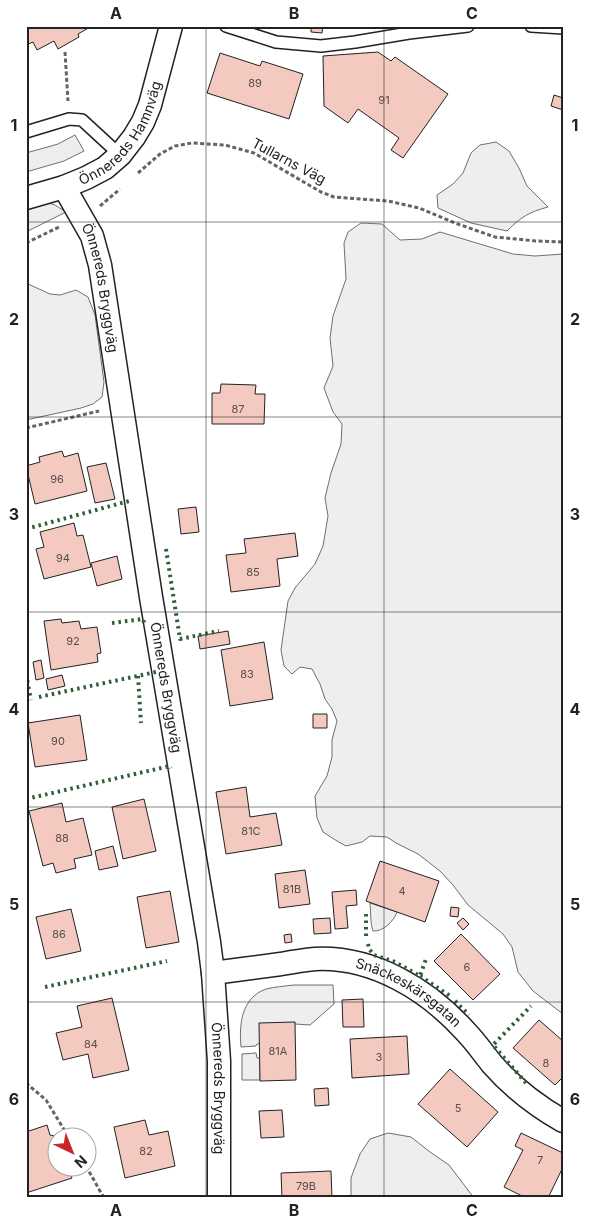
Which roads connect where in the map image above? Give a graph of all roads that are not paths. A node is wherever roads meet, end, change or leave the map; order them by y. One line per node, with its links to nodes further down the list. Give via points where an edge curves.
1 (171, 26): 7 (street, Önnereds Hamnväg, via 150,105 143,122)
2 (226, 26): 3 (lane, via 276,42 321,46)
3 (468, 26)
4 (531, 26): 5 (lane)
5 (563, 28)
6 (26, 132): 7 (lane, via 69,119 82,120)
7 (120, 155): 8 (street, Önnereds Hamnväg, via 105,168)
8 (64, 187): 9 (street, Önnereds Hamnväg); 10 (street, Önnereds Bryggväg, via 92,236 100,265)
9 (26, 198)
10 (213, 973): 11 (street, Snäckeskärsgatan, via 316,959 343,960 394,977 420,991 441,1008 512,1085); 12 (street, Önnereds Bryggväg, via 219,1061)
11 (563, 1121)
12 (220, 1198)

